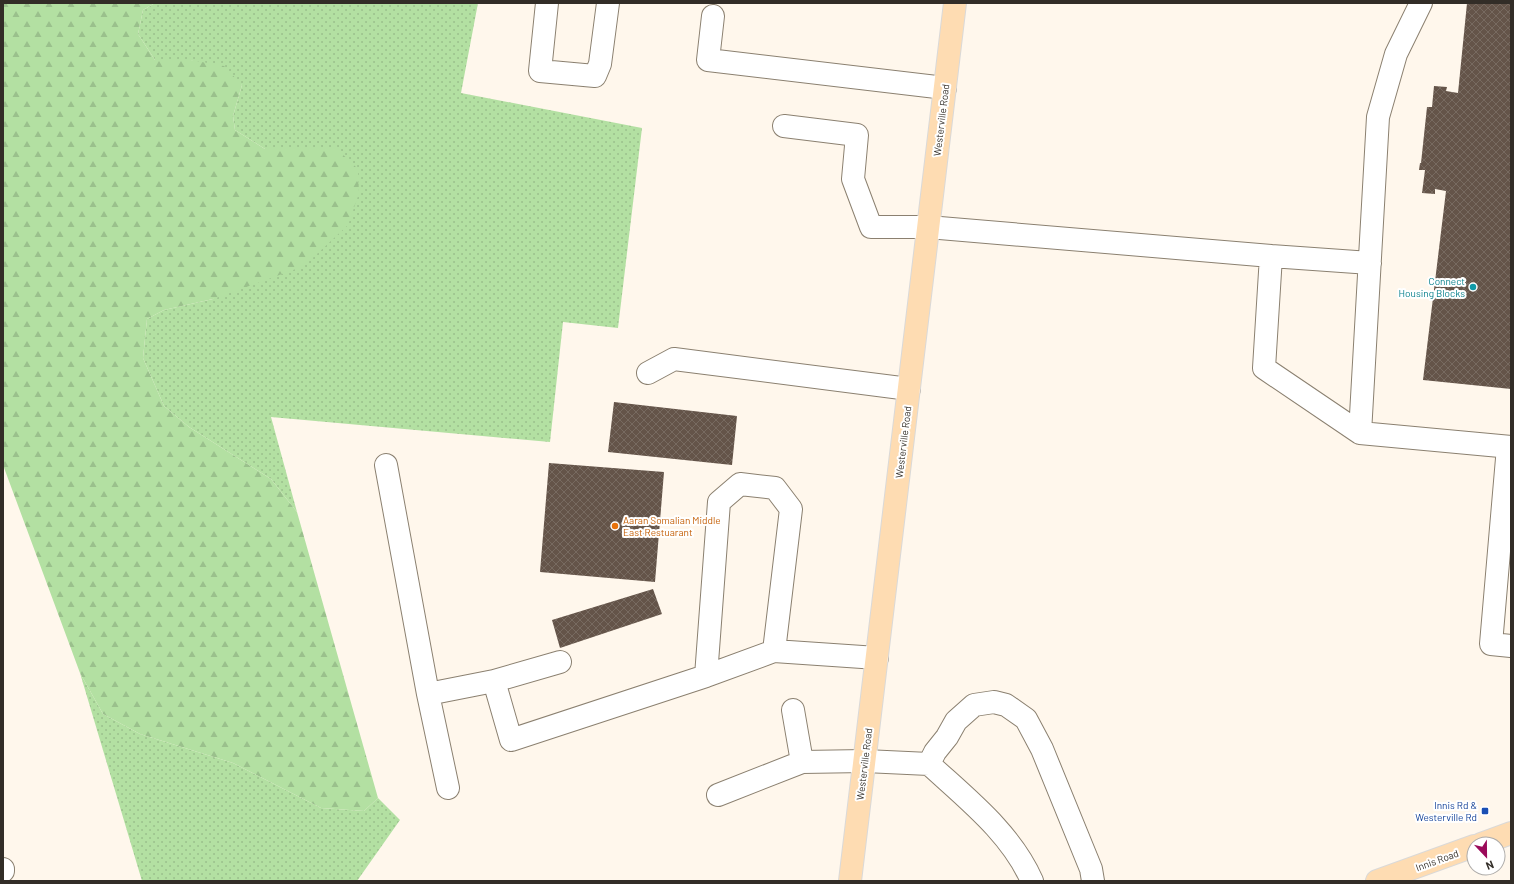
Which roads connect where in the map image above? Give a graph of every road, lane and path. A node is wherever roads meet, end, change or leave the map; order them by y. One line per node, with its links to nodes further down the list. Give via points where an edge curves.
1 (547, 3): 2 (lane, via 540,71 595,76 600,64)
2 (608, 3)
3 (955, 3): 6 (main road, Westerville Road)
4 (1421, 3): 10 (lane, via 1396,54 1378,117)
5 (713, 16): 6 (lane, via 708,60)
6 (945, 88): 8 (main road, Westerville Road)
7 (784, 126): 8 (lane, via 857,134 853,178 871,227)
8 (928, 227): 9 (lane); 12 (main road, Westerville Road)
9 (1271, 256): 10 (lane); 13 (lane, via 1264,368)
10 (1370, 262): 13 (lane)
11 (648, 373): 12 (lane, via 674,360)
12 (909, 389): 18 (main road, Westerville Road)
13 (1360, 433): 14 (lane)
14 (1510, 447): 16 (lane, via 1491,644)
15 (386, 465): 22 (lane)
16 (1511, 646)
17 (774, 652): 18 (lane); 20 (lane); 20 (lane, via 791,509 775,488 740,484 720,502)
18 (877, 658): 24 (main road, Westerville Road)
19 (560, 662): 21 (lane)
20 (706, 676): 21 (lane, via 511,740)
21 (494, 681): 22 (lane)
22 (428, 694): 27 (lane)
23 (793, 710): 25 (lane)
24 (865, 761): 25 (lane); 26 (lane); 30 (main road, Westerville Road)
25 (802, 762): 28 (lane)
26 (929, 764): 31 (lane, via 1006,839); 32 (lane, via 956,721 974,705 994,702 1006,705 1026,719 1042,749 1091,869)
27 (448, 788)
28 (718, 795)
29 (1466, 849): 33 (main road, Innis Road)
30 (850, 881)
31 (1032, 881)
32 (1093, 881)
33 (1377, 881)

